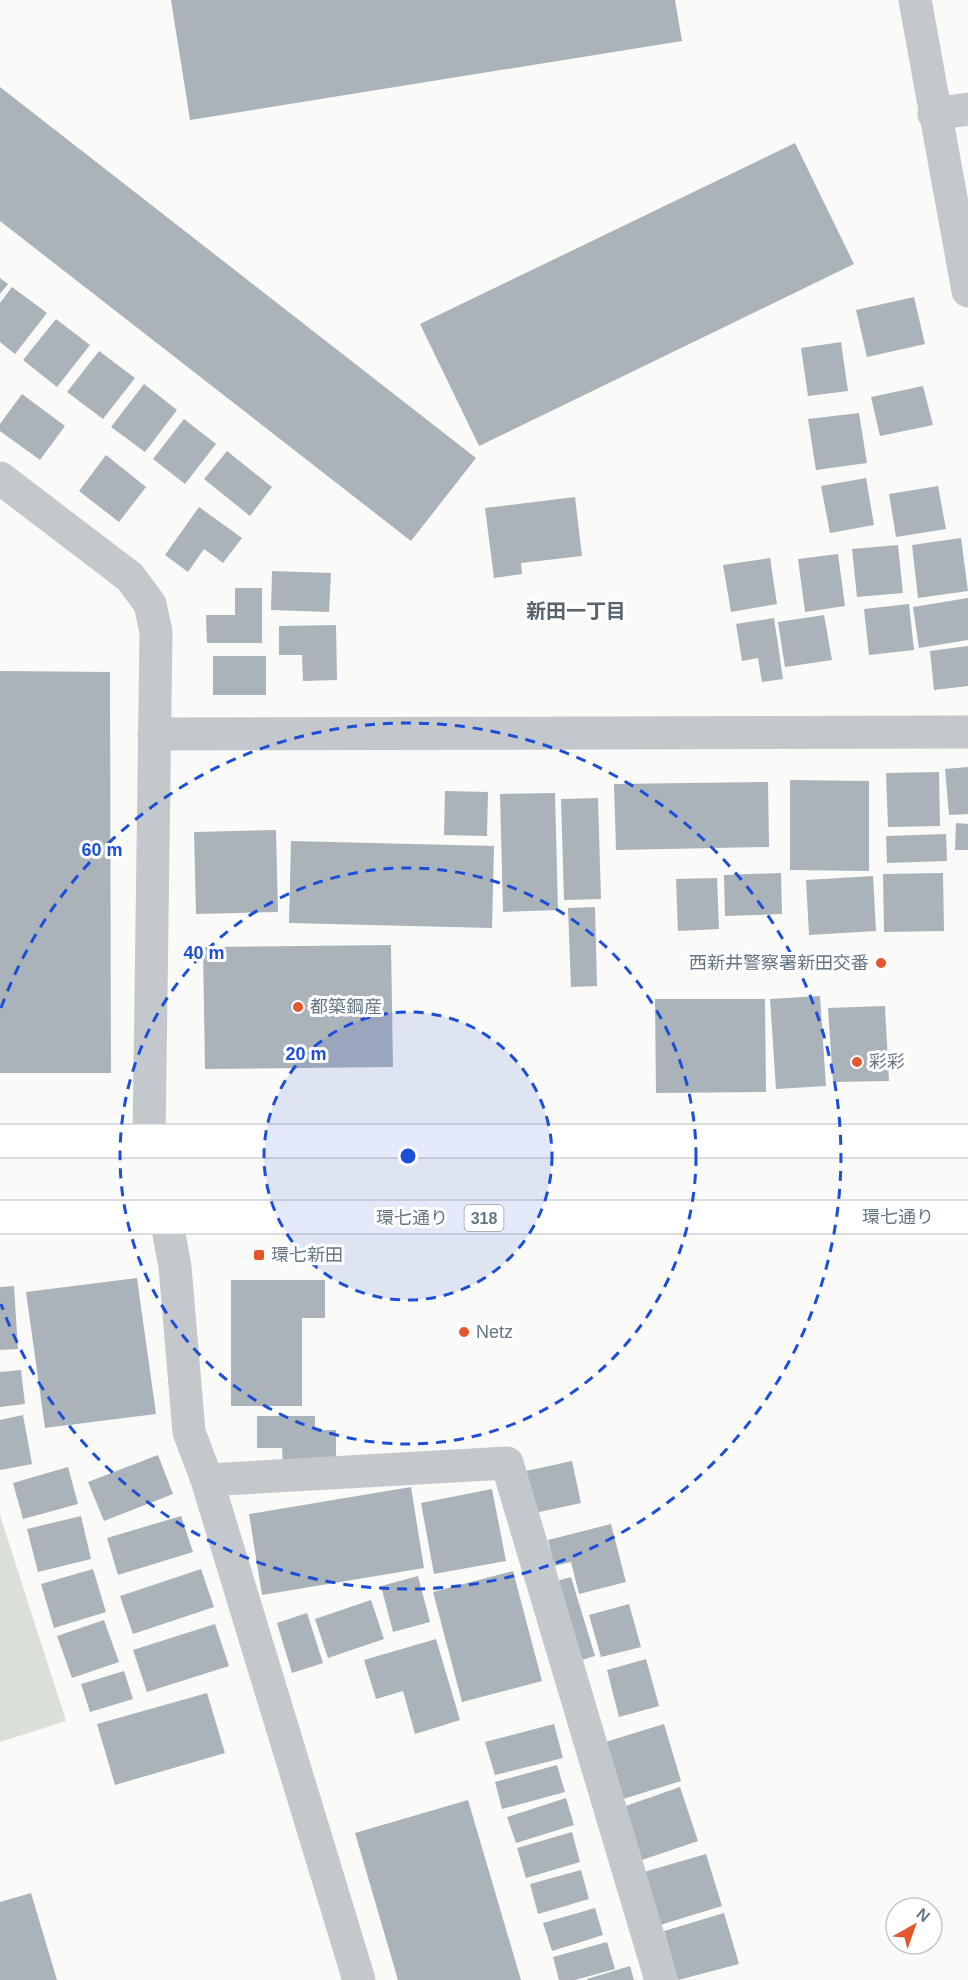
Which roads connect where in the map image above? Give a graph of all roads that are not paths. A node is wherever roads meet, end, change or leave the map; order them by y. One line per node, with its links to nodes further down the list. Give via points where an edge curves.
1 (915, 0): 3 (street)
2 (968, 110): 3 (street)
3 (934, 114): 4 (street)
4 (968, 291)
5 (0, 478): 7 (street, via 130,577 150,604 156,632)
6 (968, 732): 7 (street)
7 (154, 734): 8 (street)
8 (149, 1140): 9 (main road); 10 (main road)
9 (0, 1141)
10 (968, 1142)
11 (0, 1217): 13 (main road, 環七通り / 318)
12 (968, 1217): 13 (main road, 環七通り / 318)
13 (166, 1218): 14 (street, via 175,1267 189,1432)
14 (207, 1480): 15 (street); 16 (street, via 507,1463)
15 (358, 1980)
16 (661, 1980)

